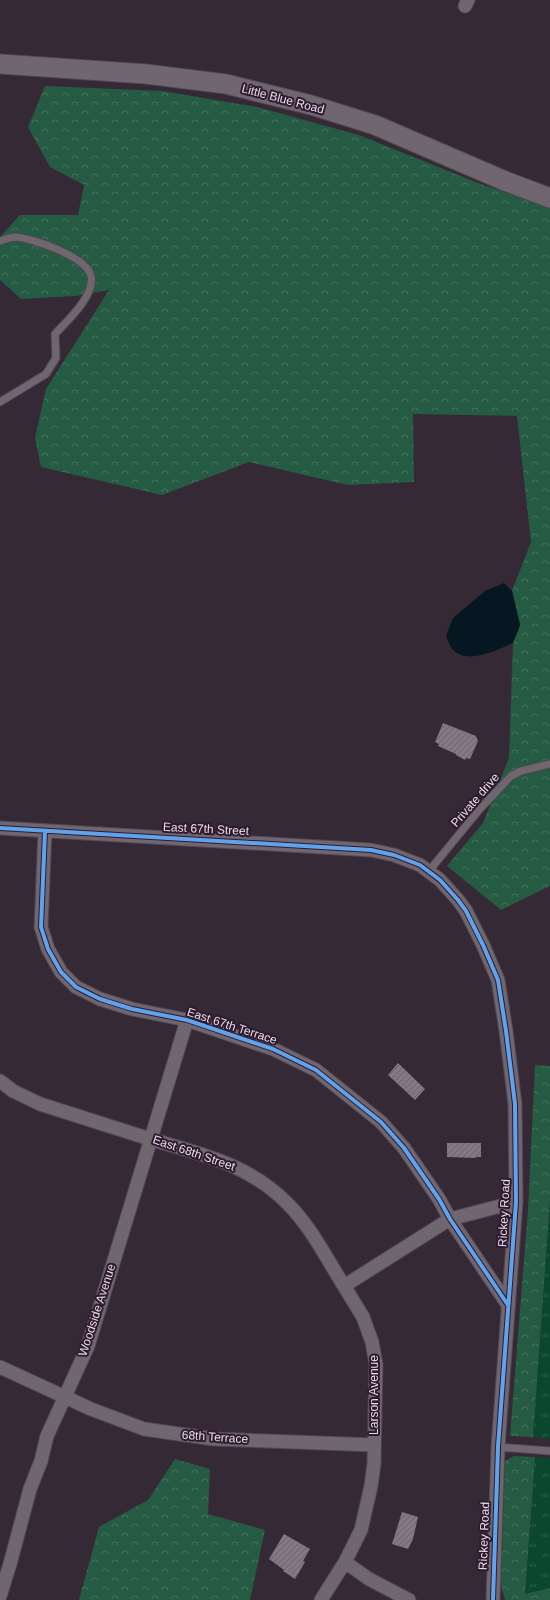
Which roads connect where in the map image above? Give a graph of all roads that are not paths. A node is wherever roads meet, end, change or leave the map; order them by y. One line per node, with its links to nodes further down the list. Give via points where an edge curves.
1 (0, 64): 2 (street, Little Blue Road, via 146,74 226,84 311,105 375,125)
2 (550, 198)
3 (0, 241): 4 (lane, via 13,237 49,245 86,265 91,277 88,295 55,334 56,358 46,374)
4 (0, 402)
5 (550, 764): 9 (lane, Private drive, via 536,766 510,776)
6 (0, 828): 7 (street, East 67th Street)
7 (45, 831): 8 (street, East 67th Street, via 347,847 372,850); 10 (street, East 67th Terrace, via 41,927 48,949 61,972 76,987 100,999 132,1009)
8 (410, 860): 9 (street, Rickey Road)
9 (429, 871): 13 (street, Rickey Road, via 466,911 498,980 515,1104)
10 (187, 1020): 12 (street, Woodside Avenue); 14 (street, East 67th Terrace, via 273,1049 316,1070 381,1122 408,1154)
11 (0, 1081): 12 (street, East 68th Street, via 13,1091 40,1104)
12 (150, 1138): 15 (street, East 68th Street, via 225,1162 267,1185 296,1214); 18 (street, Woodside Avenue, via 88,1346)
13 (516, 1202): 14 (street); 16 (street, Rickey Road)
14 (450, 1219): 15 (street); 16 (street, East 67th Terrace)
15 (344, 1286): 19 (street, Larson Avenue, via 363,1317 372,1342 376,1364)
16 (508, 1305): 20 (street, Rickey Road)
17 (0, 1366): 18 (street, 68th Terrace)
18 (64, 1397): 19 (street, 68th Terrace, via 144,1429 214,1439); 23 (street, Woodside Avenue, via 47,1436)
19 (374, 1445): 22 (street, Larson Avenue, via 374,1464 366,1512 361,1530)
20 (498, 1448): 21 (lane); 26 (street, Rickey Road)
21 (550, 1451)
22 (345, 1562): 24 (street, Larson Avenue); 25 (street)
23 (0, 1596)
24 (321, 1600)
25 (409, 1600)
26 (493, 1600)

